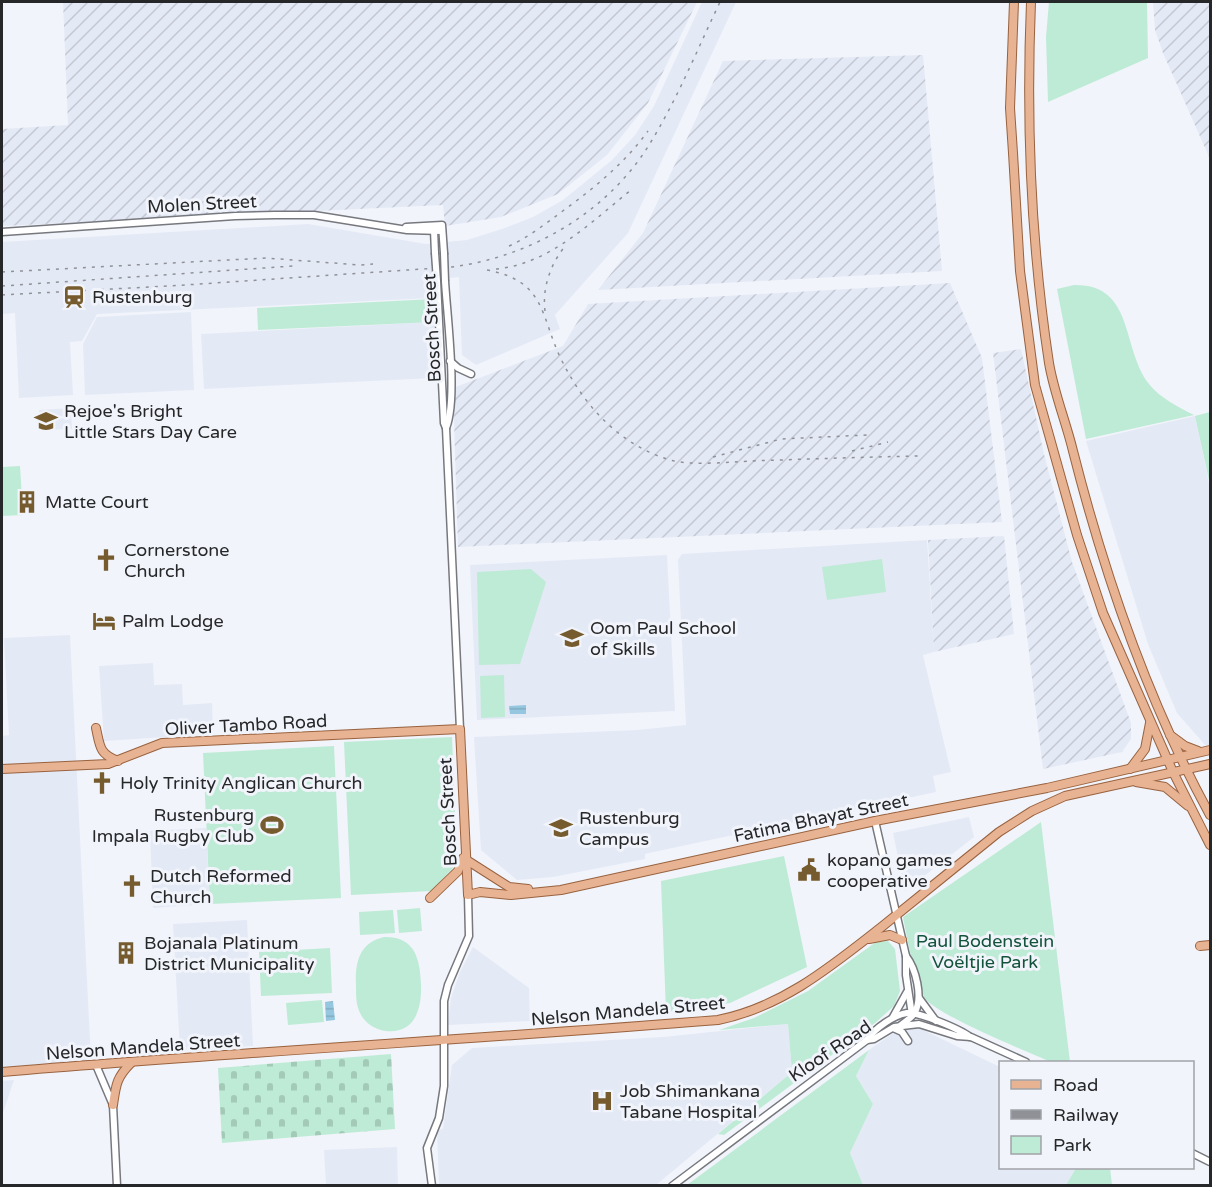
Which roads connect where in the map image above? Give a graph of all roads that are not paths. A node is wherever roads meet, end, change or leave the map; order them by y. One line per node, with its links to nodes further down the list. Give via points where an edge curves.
1 (1014, 2): 11 (main road, via 1010,108 1020,272 1035,385 1090,576)
2 (1031, 2): 14 (main road, via 1029,151 1050,366 1095,532 1134,650)
3 (403, 228): 4 (street); 5 (street); 6 (street, Molen Street, via 314,215 285,215)
4 (434, 228): 5 (street); 7 (street, Bosch Street); 8 (street, Bosch Street, bridge, via 442,228)
5 (416, 230): 7 (street)
6 (2, 232)
7 (434, 241): 10 (street, Bosch Street, bridge)
8 (450, 361): 9 (street); 10 (street, Bosch Street, via 450,413)
9 (471, 374)
10 (446, 428): 13 (street, Bosch Street)
11 (1150, 723): 17 (main road); 21 (main road, via 1145,749)
12 (96, 728): 18 (main road, via 102,751)
13 (460, 729): 18 (main road, Oliver Tambo Road, via 162,743); 29 (main road, Bosch Street)
14 (1169, 734): 15 (main road, via 1191,749); 16 (main road)
15 (1208, 751): 16 (main road, Fatima Bhayat Street)
16 (1179, 757): 17 (main road, Fatima Bhayat Street); 22 (main road)
17 (1168, 760): 21 (main road, Fatima Bhayat Street); 23 (main road)
18 (118, 761): 20 (main road, Oliver Tambo Road, via 90,766)
19 (1210, 764): 22 (main road, Nelson Mandela Street)
20 (2, 769)
21 (1130, 769): 27 (main road, Fatima Bhayat Street)
22 (1185, 769): 23 (main road, Nelson Mandela Street); 26 (main road)
23 (1173, 772): 24 (main road, Nelson Mandela Street); 25 (main road)
24 (1127, 782): 25 (main road, via 1165,787); 33 (main road, Nelson Mandela Street, via 1065,796 1032,811 999,832)
25 (1194, 812): 28 (main road)
26 (1210, 814)
27 (875, 821): 30 (main road, Fatima Bhayat Street); 33 (street)
28 (1210, 845)
29 (465, 856): 30 (main road, via 515,889); 31 (main road, Bosch Street); 32 (main road, via 458,871)
30 (583, 884): 31 (main road, Fatima Bhayat Street, via 524,894)
31 (468, 895): 48 (street, Bosch Street, via 470,932 445,994)
32 (430, 898)
33 (895, 916): 34 (main road, Nelson Mandela Street); 35 (street)
34 (864, 940): 35 (main road, via 890,935); 48 (main road, Nelson Mandela Street, via 802,986 733,1017)
35 (902, 940): 38 (street)
36 (1210, 945): 37 (main road)
37 (1200, 946)
38 (906, 957): 39 (street); 40 (street)
39 (908, 990): 41 (street); 42 (street)
40 (919, 997): 41 (street); 43 (street)
41 (913, 1014): 42 (street); 43 (street); 44 (street); 45 (street)
42 (891, 1020): 49 (street)
43 (936, 1021): 47 (street)
44 (918, 1024): 45 (street, Kloof Road); 47 (street, Kloof Road)
45 (901, 1025): 46 (street, Kloof Road)
46 (892, 1028): 49 (street, Kloof Road); 50 (street, via 902,1032)
47 (970, 1037): 51 (street, Kloof Road)
48 (444, 1040): 52 (main road, Nelson Mandela Street); 59 (street, Bosch Street, via 445,1081 437,1125 427,1148)
49 (867, 1040): 60 (street, Kloof Road)
50 (908, 1041)
51 (1024, 1061)
52 (131, 1063): 53 (main road, Nelson Mandela Street); 55 (main road, via 116,1082)
53 (96, 1065): 54 (main road, Nelson Mandela Street); 55 (street)
54 (2, 1072)
55 (113, 1106): 58 (street)
56 (1194, 1154): 57 (street)
57 (1210, 1162)
58 (117, 1185)
59 (432, 1185)
60 (672, 1185)

